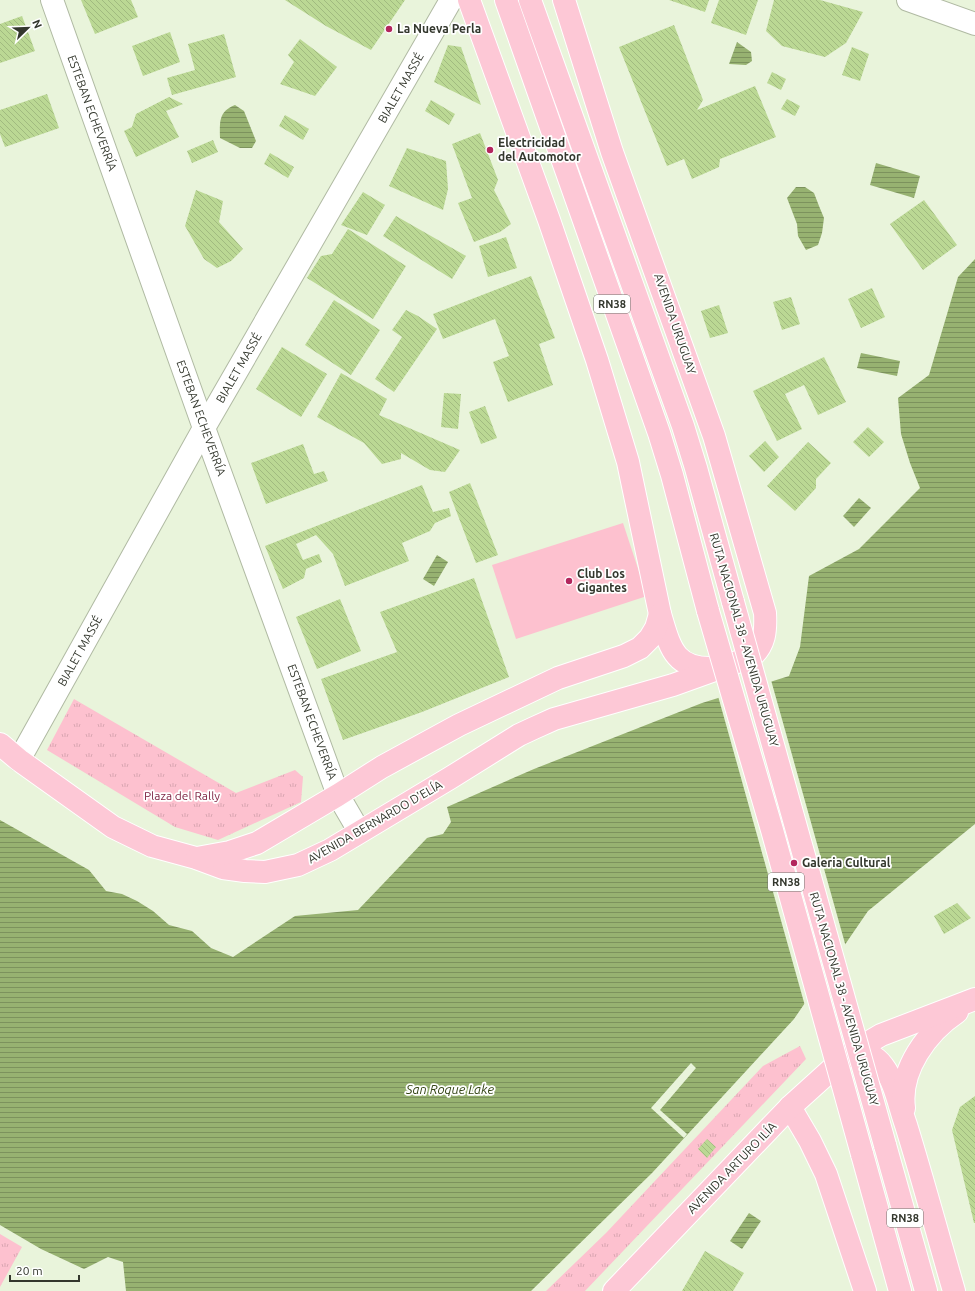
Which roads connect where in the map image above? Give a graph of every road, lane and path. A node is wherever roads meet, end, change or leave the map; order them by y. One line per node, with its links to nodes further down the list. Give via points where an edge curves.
1 (52, 0): 11 (street, ESTEBAN ECHEVERRÍA)
2 (451, 0): 11 (street, BIALET MASSÉ)
3 (469, 0): 12 (main road, via 597,360 628,462)
4 (506, 0): 26 (main road, RUTA NACIONAL 38 - AVENIDA URUGUAY / RN38, bridge, via 674,482)
5 (530, 0): 9 (main road, RUTA NACIONAL 38 - AVENIDA URUGUAY / RN38)
6 (535, 0): 9 (main road)
7 (564, 0): 13 (main road, AVENIDA URUGUAY, via 612,152 721,458 765,613 764,638)
8 (908, 0): 10 (street)
9 (538, 23): 27 (main road, RUTA NACIONAL 38 - AVENIDA URUGUAY / RN38, bridge, via 696,468)
10 (975, 24)
11 (204, 428): 16 (street, BIALET MASSÉ); 17 (street, ESTEBAN ECHEVERRÍA)
12 (660, 614): 14 (main road, via 666,636 676,655 687,665); 17 (main road, via 656,628 640,648 624,656 558,678 459,725 382,767)
13 (758, 652): 14 (main road, AVENIDA BERNARDO D'ELÍA)
14 (720, 668): 18 (main road, AVENIDA BERNARDO D'ELÍA, via 655,691 554,719 534,728)
15 (0, 744): 16 (main road, AVENIDA BERNARDO D'ELÍA)
16 (19, 760): 19 (main road, AVENIDA BERNARDO D'ELÍA, via 113,827 152,846)
17 (338, 795): 18 (street, ESTEBAN ECHEVERRÍA); 19 (main road, via 257,843 230,852)
18 (359, 832): 19 (main road, AVENIDA BERNARDO D'ELÍA, via 310,860 265,872 223,868)
19 (196, 858)
20 (975, 999): 21 (main road, AVENIDA ARTURO ILÍA, via 881,1035); 23 (main road, via 934,1030 923,1044 907,1076 903,1106)
21 (854, 1051): 22 (main road, AVENIDA ARTURO ILÍA); 23 (main road, via 875,1057 883,1066 893,1086)
22 (790, 1107): 24 (main road, AVENIDA ARTURO ILÍA); 25 (main road, via 826,1174)
23 (911, 1142): 28 (main road)
24 (614, 1291)
25 (866, 1291)
26 (900, 1291)
27 (926, 1291)
28 (954, 1291)

